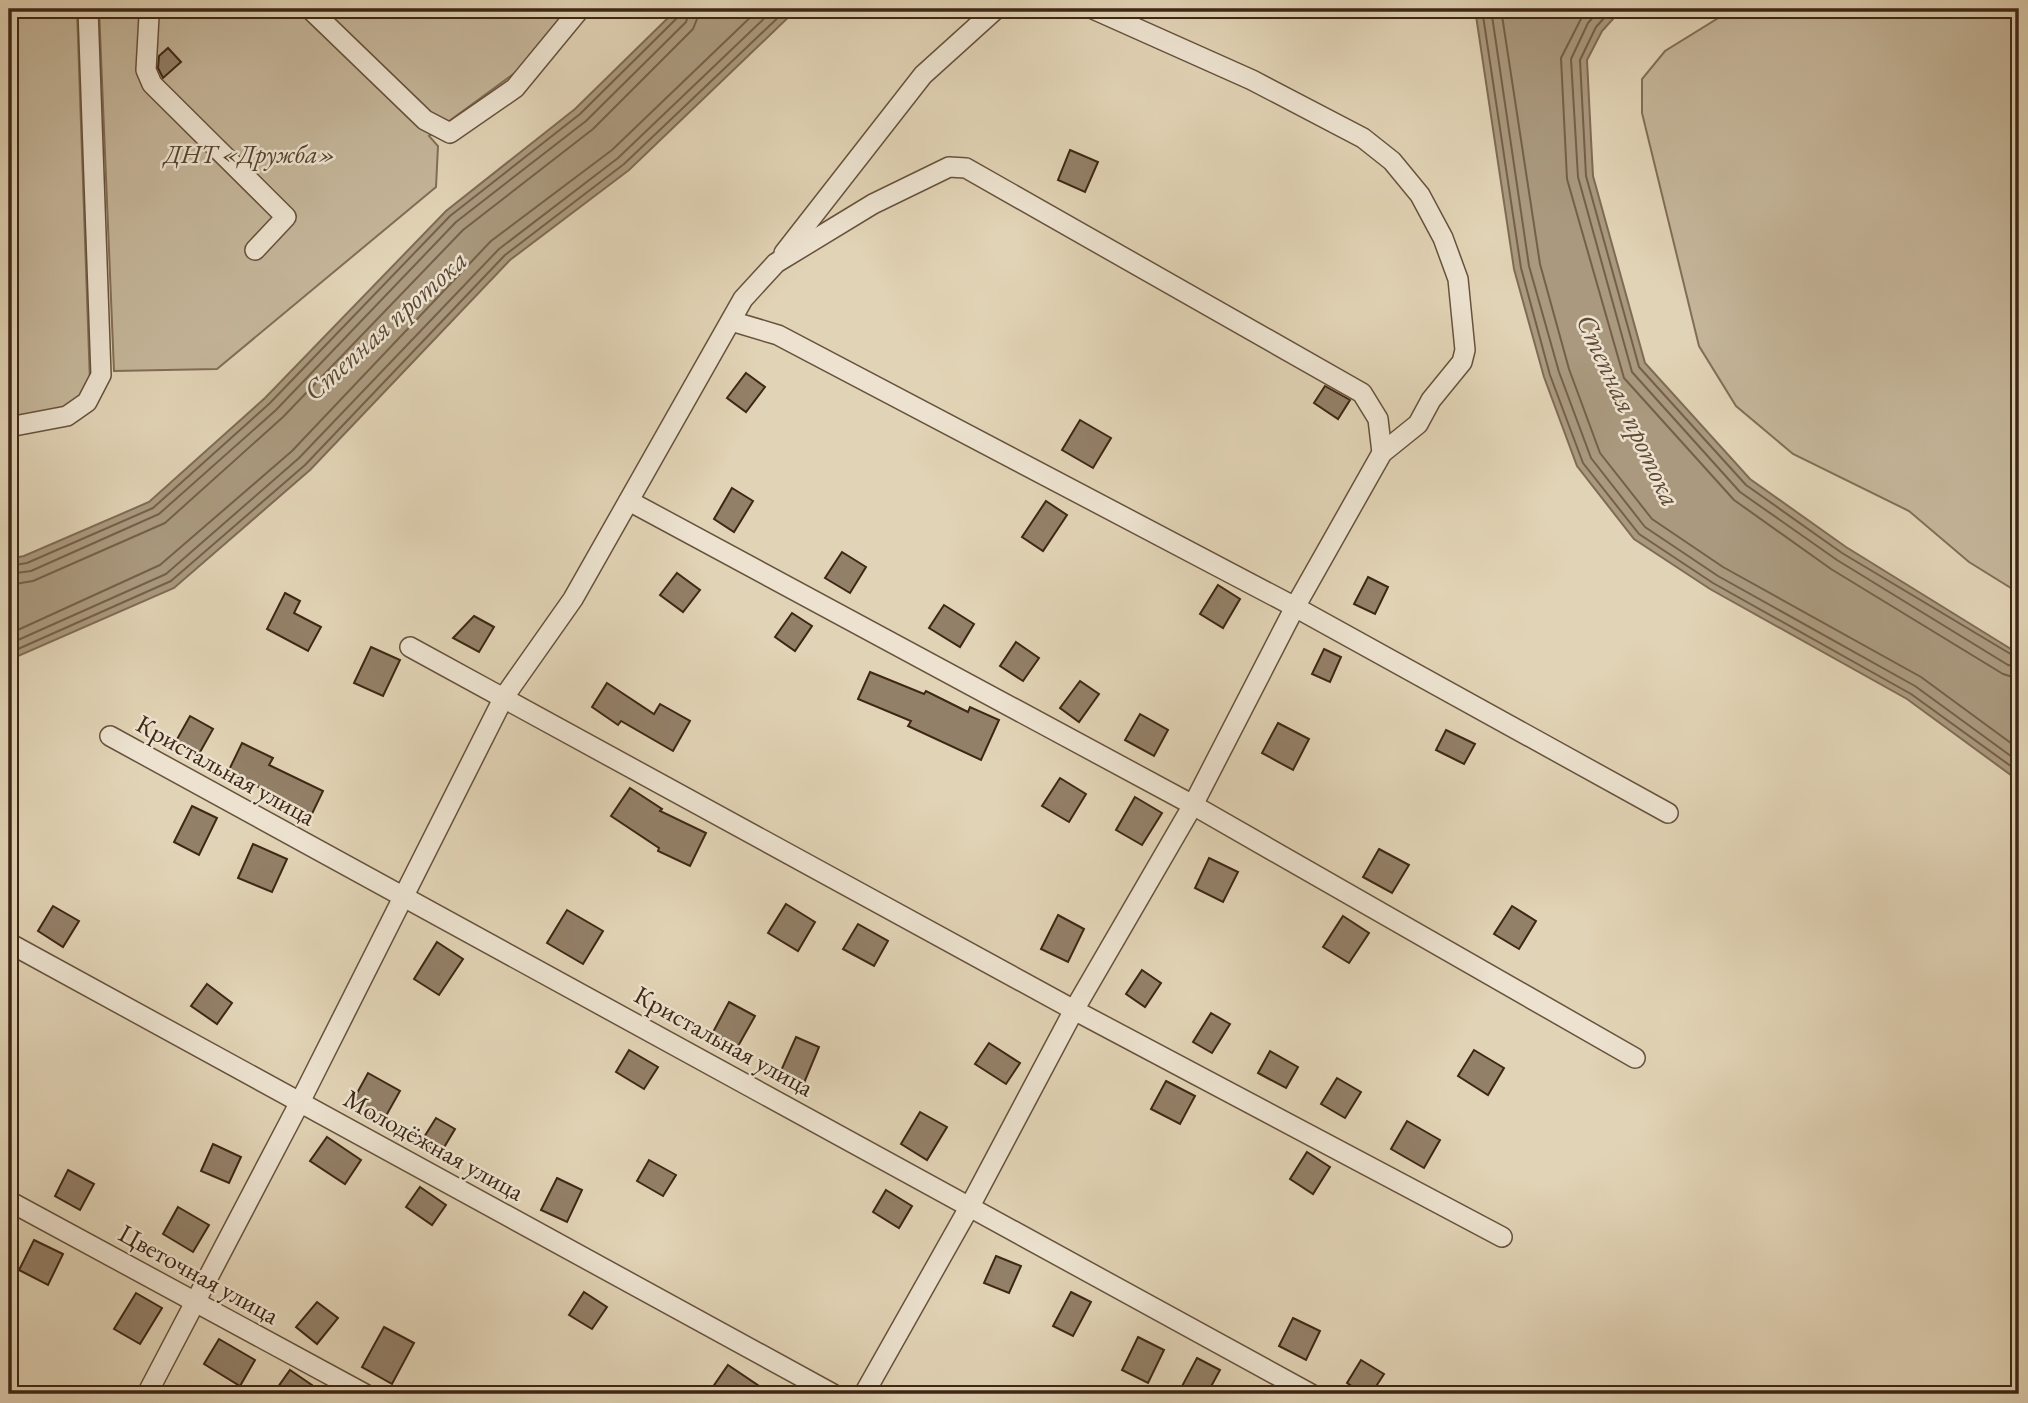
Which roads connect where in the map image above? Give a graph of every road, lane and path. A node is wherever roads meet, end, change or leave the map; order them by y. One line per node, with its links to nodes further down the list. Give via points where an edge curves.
1 (88, 9): 10 (street, via 101,375 87,402 67,416)
2 (146, 9): 7 (street, via 146,69 152,84 286,217)
3 (310, 9): 4 (street, via 425,120 450,133 515,88)
4 (580, 9)
5 (996, 9): 8 (street, via 923,75)
6 (1093, 9): 11 (street, via 1252,80 1363,138 1392,161 1420,195 1444,238 1458,279 1465,350 1462,362 1418,424)
7 (255, 250)
8 (776, 263): 9 (street, via 743,299); 11 (street, via 923,178 949,167 966,169 1362,393 1378,419)
9 (732, 321): 12 (street); 13 (street, via 778,335)
10 (9, 427)
11 (1382, 453): 13 (street)
12 (629, 501): 15 (street, via 573,599); 17 (street)
13 (1295, 607): 17 (street); 18 (street)
14 (410, 647): 15 (street)
15 (504, 696): 19 (street); 21 (street)
16 (110, 736): 19 (street, Кристальная улица)
17 (1193, 805): 21 (street); 22 (street)
18 (1668, 813)
19 (405, 897): 23 (street); 25 (street, Кристальная улица)
20 (9, 943): 23 (street, Молодёжная улица)
21 (1074, 1010): 25 (street); 26 (street)
22 (1635, 1058)
23 (300, 1102): 27 (street); 30 (street, Молодёжная улица)
24 (9, 1201): 27 (street, Цветочная улица)
25 (971, 1206): 31 (street); 32 (street, Кристальная улица)
26 (1502, 1237)
27 (197, 1302): 28 (street); 29 (street, Цветочная улица)
28 (147, 1394)
29 (365, 1394)
30 (833, 1394)
31 (864, 1394)
32 (1311, 1394)

